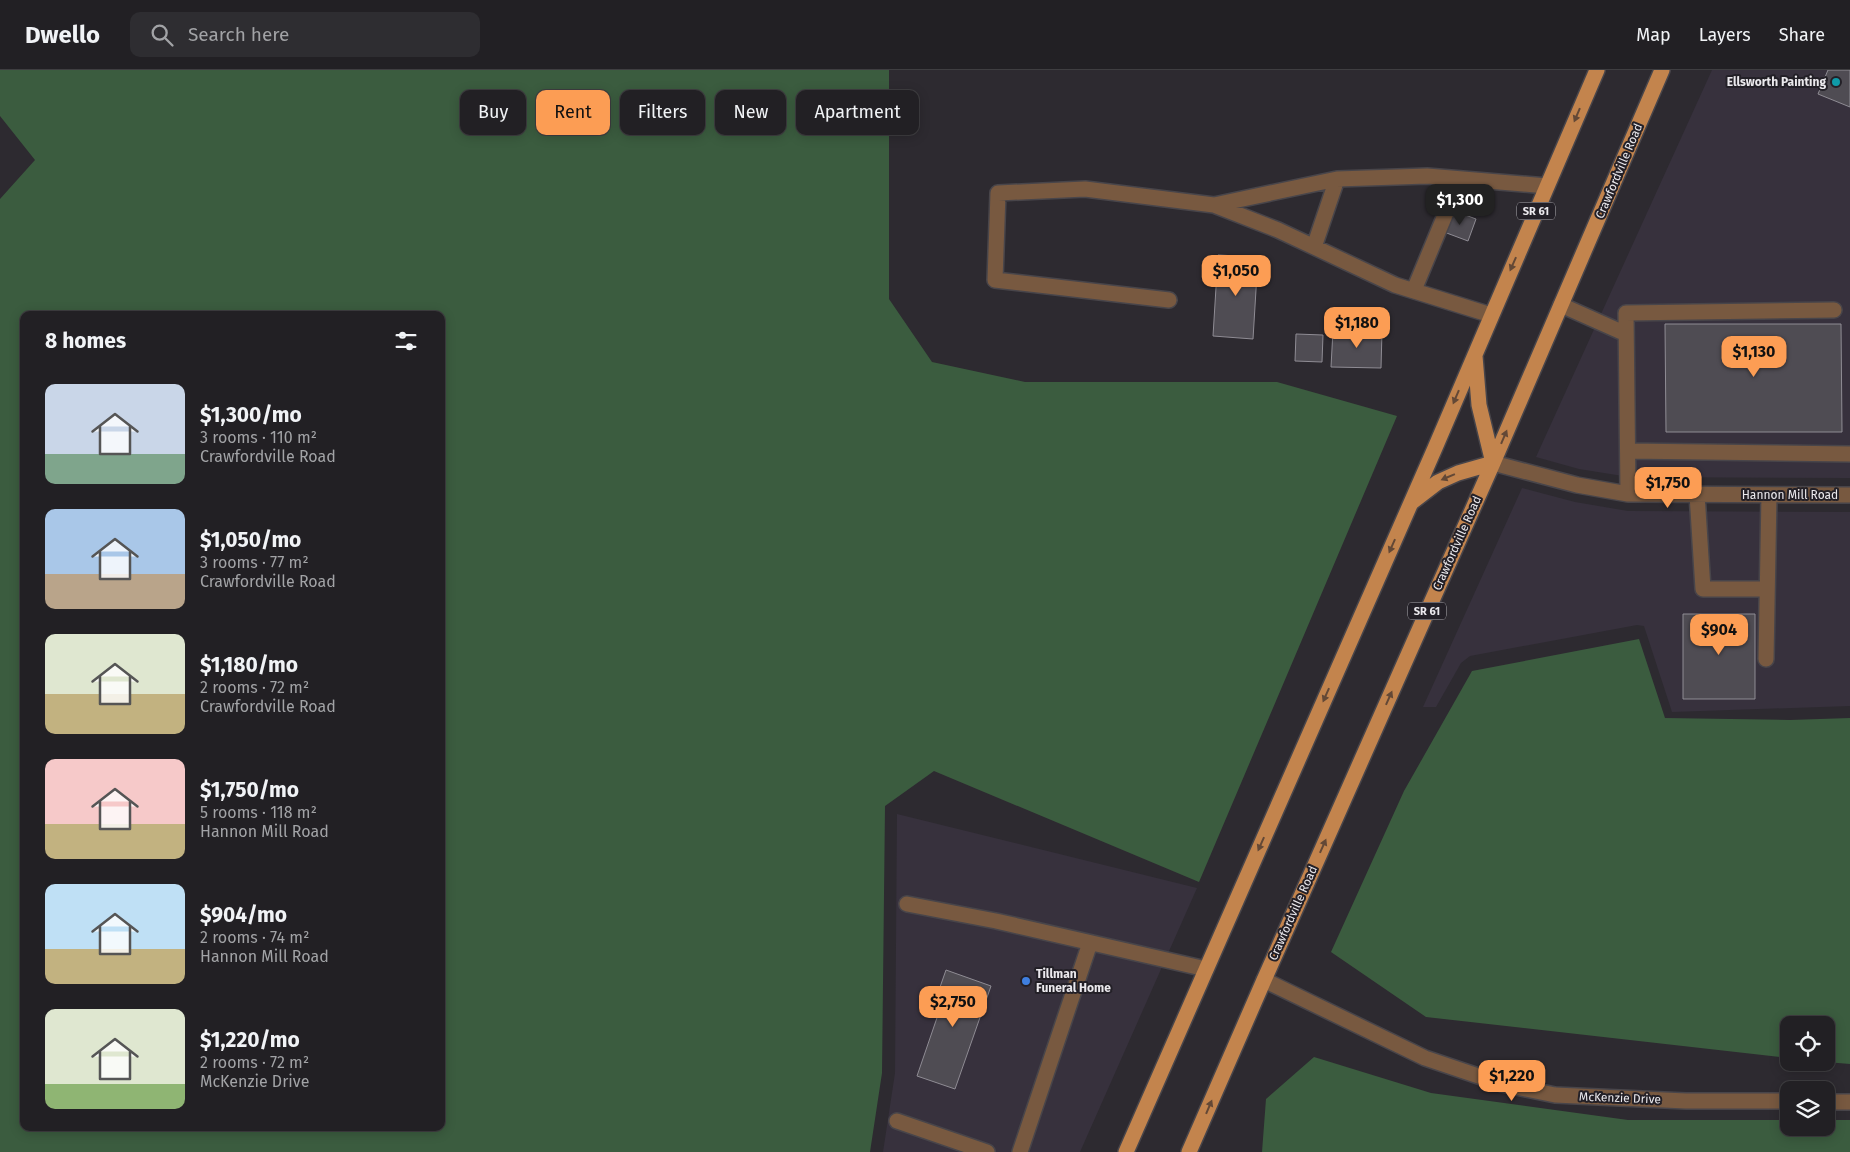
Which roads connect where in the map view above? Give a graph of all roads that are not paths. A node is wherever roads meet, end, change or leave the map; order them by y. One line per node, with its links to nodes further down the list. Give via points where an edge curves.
1 (1597, 70): 5 (main road, SR 61, one-way to 5)
2 (1662, 70): 10 (main road, Crawfordville Road / SR 61)
3 (1337, 179): 4 (street, via 1427,176); 6 (street); 7 (street)
4 (1460, 179): 5 (street); 8 (street)
5 (1547, 186): 12 (main road, SR 61, one-way to 12)
6 (1214, 205): 7 (street); 9 (street, via 1085,189 998,193 995,280)
7 (1314, 247): 8 (street, via 1395,285)
8 (1414, 290): 12 (street)
9 (1169, 300)
10 (1561, 305): 13 (street); 17 (main road, Crawfordville Road / SR 61, one-way to 10)
11 (1834, 310): 13 (street, via 1626,313)
12 (1491, 315): 14 (main road, SR 61)
13 (1626, 334): 15 (street)
14 (1475, 352): 17 (main road, via 1479,405); 22 (main road, SR 61, one-way to 22)
15 (1628, 451): 16 (street); 18 (street)
16 (1850, 454)
17 (1493, 463): 18 (street, Hannon Mill Road, via 1577,485); 22 (main road, one-way to 22, via 1438,482); 28 (main road, Crawfordville Road / SR 61, one-way to 17)
18 (1628, 494): 19 (street, Hannon Mill Road)
19 (1697, 494): 20 (street, Hannon Mill Road); 23 (street, via 1703,589)
20 (1769, 494): 21 (street, Hannon Mill Road); 23 (street)
21 (1850, 495)
22 (1410, 504): 27 (main road, SR 61, one-way to 27)
23 (1767, 589): 24 (street)
24 (1766, 659)
25 (907, 904): 26 (street)
26 (1090, 943): 27 (street); 34 (street)
27 (1206, 969): 35 (main road, SR 61)
28 (1264, 980): 29 (street, McKenzie Drive, via 1425,1058 1502,1084 1555,1095); 36 (main road, Crawfordville Road / SR 61, one-way to 28)
29 (1780, 1102)
30 (1835, 1102): 31 (street)
31 (1850, 1102)
32 (897, 1122): 33 (street)
33 (986, 1152)
34 (1020, 1152)
35 (1126, 1152)
36 (1190, 1152)

